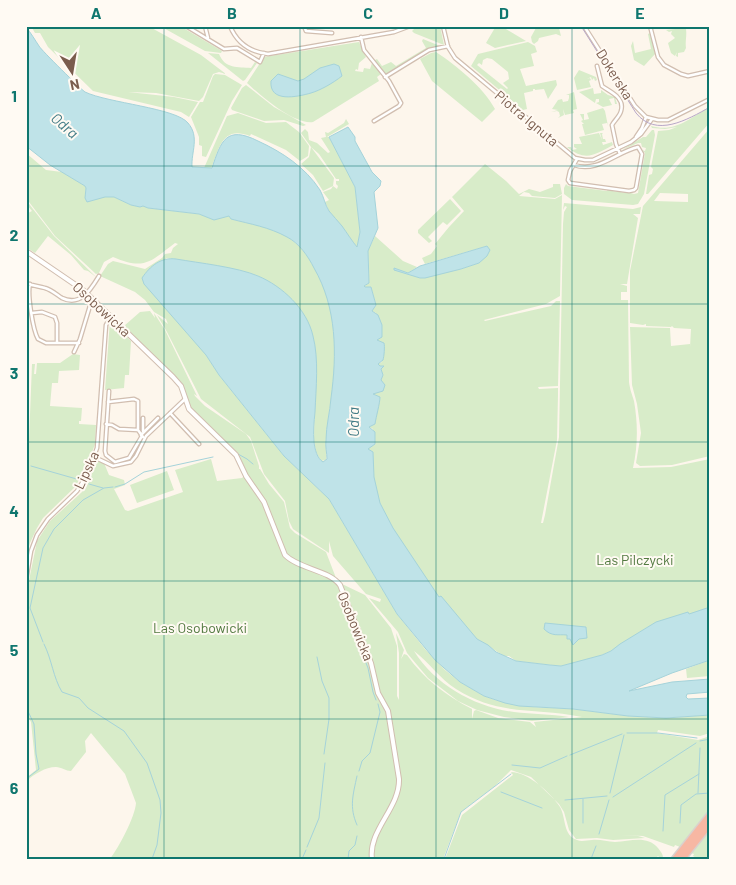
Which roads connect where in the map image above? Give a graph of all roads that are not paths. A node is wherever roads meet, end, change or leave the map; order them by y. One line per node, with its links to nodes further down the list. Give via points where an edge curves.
1 (186, 26): 13 (street)
2 (205, 26): 11 (street)
3 (230, 26): 17 (street, via 244,45)
4 (304, 26): 12 (street, via 309,32)
5 (346, 26): 6 (street)
6 (351, 26)
7 (410, 26): 15 (street)
8 (443, 26): 16 (street, Piotra Ignuta)
9 (584, 26): 22 (street, Dokerska, via 635,106)
10 (650, 26): 19 (street, via 658,57 664,65 688,76)
11 (206, 32): 13 (street); 14 (street)
12 (332, 33)
13 (199, 34): 14 (street)
14 (208, 38): 17 (street, via 224,49 237,48 260,62)
15 (361, 38): 17 (street); 20 (street, via 364,50)
16 (448, 46): 20 (street, via 428,50); 27 (street, Piotra Ignuta, via 459,62)
17 (264, 53)
18 (597, 66): 25 (street, Dokerska, via 602,86 617,96 622,107 612,125)
19 (710, 71)
20 (385, 77): 23 (street, via 401,103)
21 (710, 99): 22 (street, via 673,118)
22 (649, 118): 24 (street); 24 (street, via 641,134)
23 (374, 120)
24 (635, 138): 25 (street)
25 (617, 148): 26 (street); 27 (street, via 593,160)
26 (620, 154): 28 (street, via 593,166); 28 (street, via 637,146 641,150 634,190 570,184 568,174)
27 (577, 159): 28 (street)
28 (574, 165)
29 (26, 251): 32 (street, Osobowicka)
30 (98, 276): 32 (street)
31 (28, 284): 32 (street, via 46,288 67,300); 34 (street)
32 (87, 294): 33 (street, Osobowicka)
33 (92, 298): 35 (street, Osobowicka); 37 (street)
34 (32, 313): 36 (street, via 38,339); 36 (street, via 42,312 56,318)
35 (111, 316): 40 (street, Osobowicka, via 176,381); 49 (street, Lipska, via 106,323 98,442)
36 (57, 342): 37 (street)
37 (79, 343): 38 (street)
38 (74, 352)
39 (109, 391): 41 (street)
40 (185, 399): 42 (street); 53 (street, Osobowicka, via 189,409 236,455 264,502 285,555 335,580 341,588 371,663 378,692 388,711 399,778 398,790 372,842)
41 (108, 402): 45 (street); 46 (street, via 138,401)
42 (170, 412): 47 (street); 48 (street)
43 (144, 418): 47 (street)
44 (158, 418): 47 (street)
45 (106, 424): 46 (street, via 119,430); 47 (street, via 105,453 114,462 132,456)
46 (138, 430): 47 (street)
47 (143, 435): 49 (street, via 136,456 129,463 113,466)
48 (199, 444)
49 (94, 457): 50 (street, Lipska, via 77,491 48,519 37,535)
50 (26, 580)
51 (710, 815): 54 (highway)
52 (710, 824): 55 (highway)
53 (372, 859)
54 (675, 859)
55 (682, 859)

